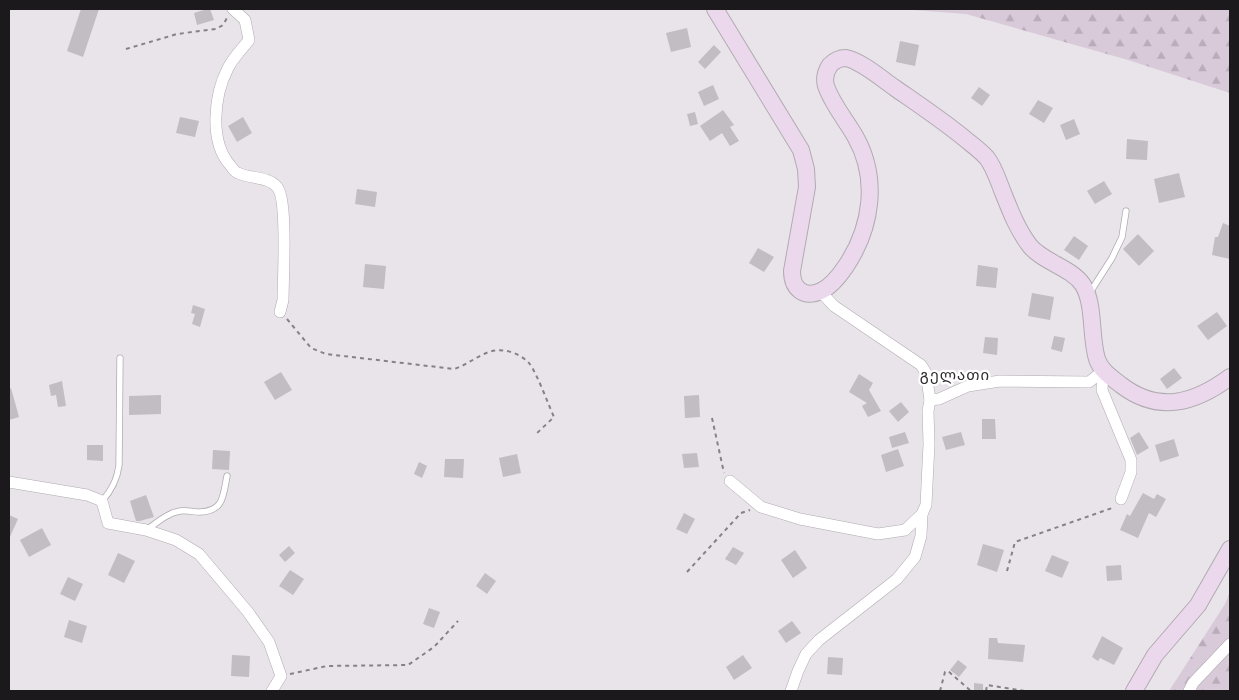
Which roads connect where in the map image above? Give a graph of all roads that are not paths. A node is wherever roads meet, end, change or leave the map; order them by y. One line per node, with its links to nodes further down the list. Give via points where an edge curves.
1 (715, 9): 4 (street, via 801,150 807,187 792,281 803,292)
2 (230, 13): 6 (street, via 245,20 249,40 228,68 216,112 216,134 224,158 236,173 277,187 282,197 283,300)
3 (1126, 211): 5 (lane, via 1122,237)
4 (820, 291): 5 (street, via 830,285 853,254 870,205 871,186 866,157 826,85 828,67 844,58 869,70 979,150 988,160 1013,218 1032,248 1082,284); 10 (street, via 834,306 921,365 926,372)
5 (1088, 296): 8 (street, via 1095,348)
6 (280, 312)
7 (120, 358): 15 (lane, via 119,465 117,479)
8 (1103, 371): 9 (street, via 1130,392 1166,403 1201,396); 10 (street, via 1089,382 1000,381 968,386); 14 (street, via 1102,390 1131,460 1131,472)
9 (1230, 377)
10 (930, 400): 16 (street, via 928,479 926,506)
11 (227, 476): 17 (lane, via 221,504 213,511 182,510 167,515)
12 (730, 481): 16 (street, via 762,507 800,519 878,534 905,530)
13 (9, 482): 15 (street, via 88,495)
14 (1121, 500)
15 (102, 501): 17 (street, via 108,522)
16 (922, 514): 21 (street, via 921,536 915,557 897,579 819,640 806,654)
17 (146, 530): 20 (street, via 176,540 199,554 248,612 269,642 281,676)
18 (1230, 549): 22 (street, via 1198,605 1155,655)
19 (1230, 644): 23 (street)
20 (272, 691)
21 (791, 691)
22 (1134, 691)
23 (1188, 691)

